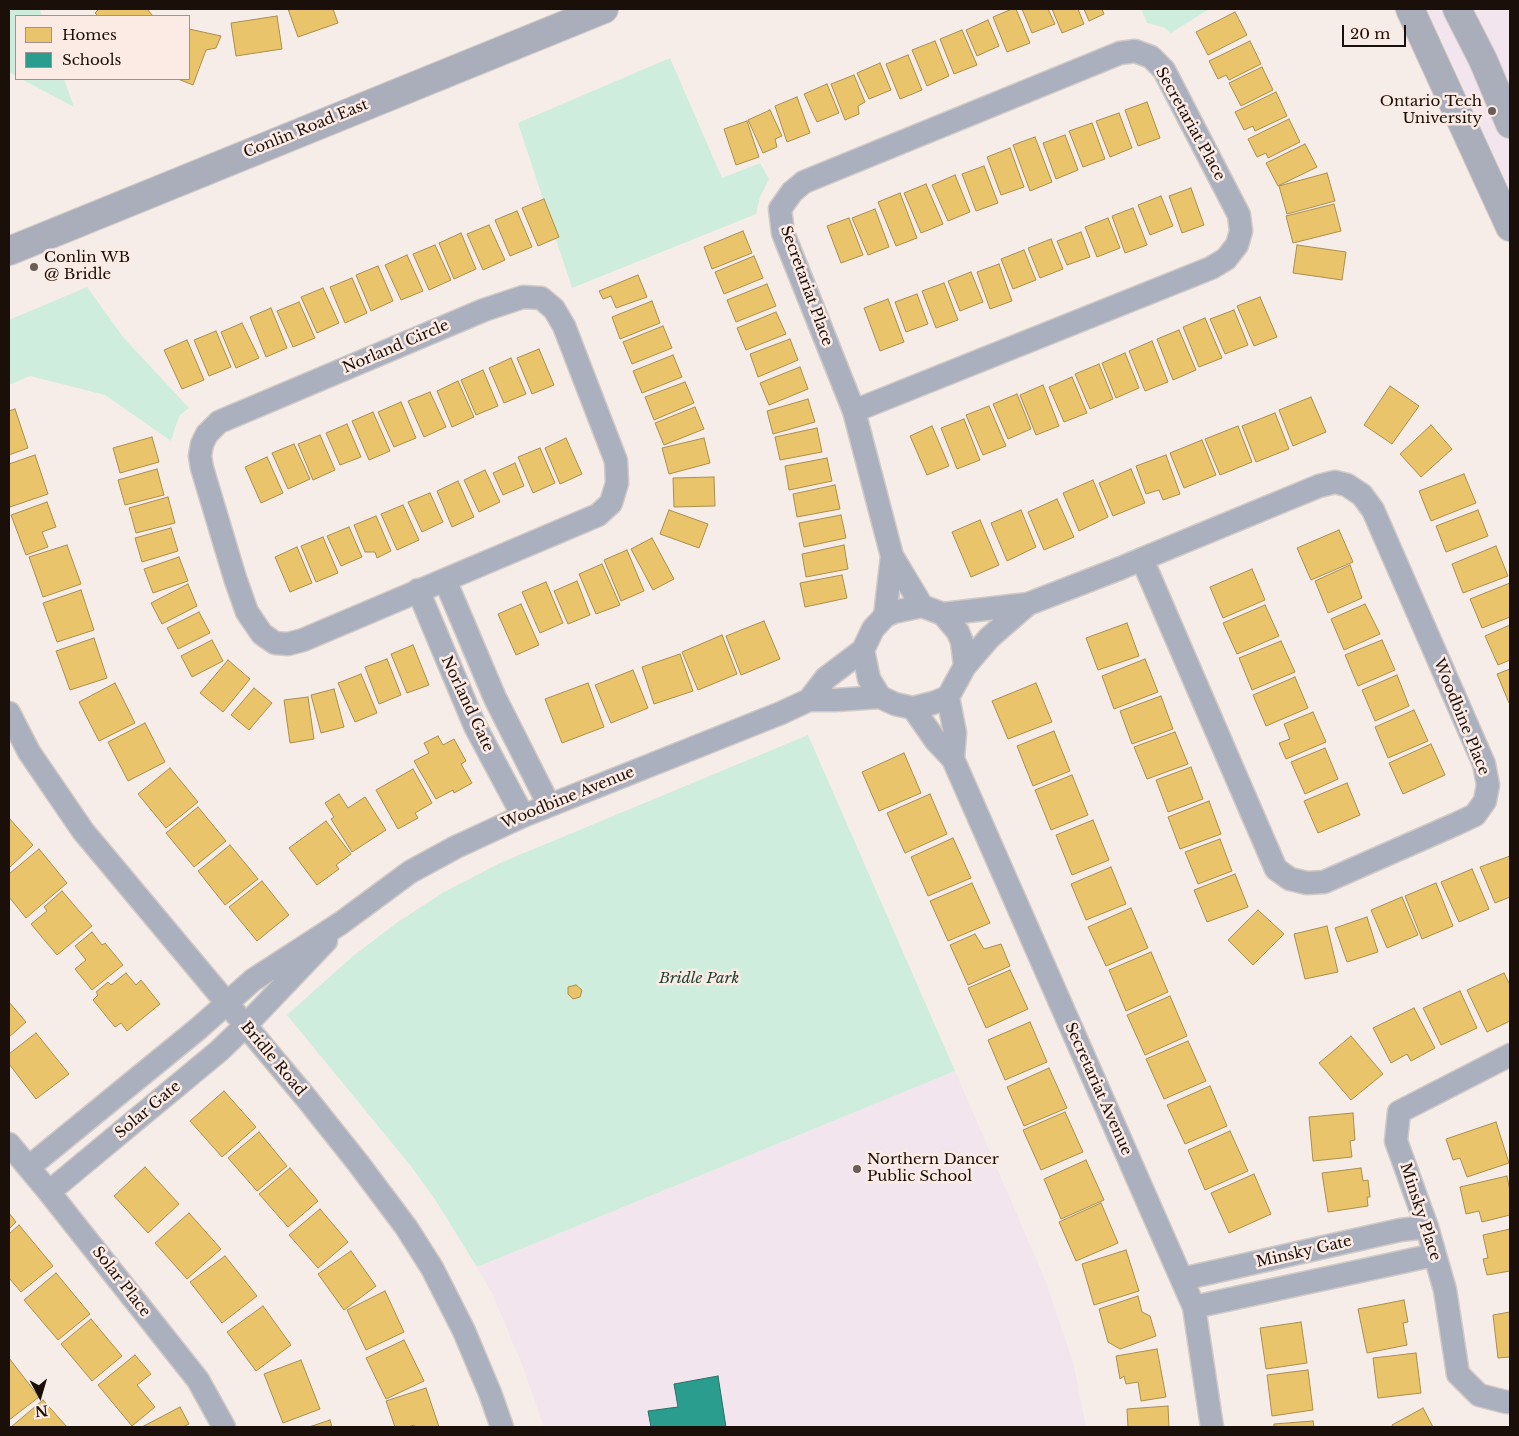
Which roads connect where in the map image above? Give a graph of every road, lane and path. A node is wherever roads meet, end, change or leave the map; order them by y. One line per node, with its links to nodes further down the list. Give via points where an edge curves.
1 (1410, 9): 5 (street)
2 (1457, 9): 4 (street)
3 (597, 10): 6 (street, Conlin Road East)
4 (1510, 124)
5 (1510, 227)
6 (9, 251)
7 (854, 411): 7 (street, Secretariat Place, via 1211,268 1226,259 1237,245 1242,231 1239,214 1164,70 1151,57 1135,51 1120,52 804,182 792,192 780,209 783,233); 8 (street, Secretariat Place)
8 (892, 556): 13 (street, Secretariat Place); 14 (street, Secretariat Place)
9 (1142, 559): 9 (street, Woodbine Place, via 1276,869 1290,879 1324,882 1475,815 1485,802 1488,785 1484,764 1373,510 1362,495 1347,485 1335,482 1319,486); 12 (street, Woodbine Place)
10 (445, 580): 11 (street, Norland Circle); 11 (street, Norland Circle, via 598,516 611,503 617,483 616,461 564,326 554,309 541,298 523,297 505,302 219,422 202,444 202,468 247,612 262,634 275,643 303,640); 23 (street, Norland Gate, via 495,698)
11 (418, 590): 24 (street, Norland Gate, via 475,726)
12 (1028, 604): 13 (street, Woodbine Place); 16 (street, Woodbine Place, via 989,638)
13 (932, 610): 14 (street, via 894,612); 16 (street, via 958,632)
14 (885, 616): 15 (street, via 873,629)
15 (863, 650): 17 (street, via 869,679); 19 (street, Woodbine Avenue, via 826,678)
16 (965, 666): 18 (street)
17 (880, 696): 19 (street, Woodbine Avenue); 20 (street)
18 (948, 697): 20 (street); 22 (street, Secretariat Avenue, via 954,733)
19 (809, 700): 23 (street, Woodbine Avenue)
20 (913, 708): 22 (street, Secretariat Avenue, via 936,741)
21 (9, 713): 26 (street, Bridle Road, via 28,752 83,831)
22 (954, 759): 34 (street, Secretariat Avenue)
23 (549, 805): 24 (street, Woodbine Avenue)
24 (523, 816): 25 (street, Woodbine Avenue, via 410,872)
25 (341, 923): 26 (street, Woodbine Avenue, via 253,980); 27 (street, Woodbine Avenue)
26 (226, 1004): 27 (street, Bridle Road); 30 (street, Solar Gate)
27 (246, 1026): 31 (street, Solar Gate); 38 (street, Bridle Road, via 406,1227 432,1268 464,1331)
28 (1510, 1055): 32 (street, Minsky Place, via 1398,1112 1396,1141)
29 (9, 1144): 30 (street, Solar Place)
30 (29, 1167): 31 (street, Solar Place)
31 (49, 1192): 37 (street, Solar Place, via 198,1380)
32 (1426, 1227): 33 (street, Minsky Place); 34 (street, Minsky Gate)
33 (1434, 1255): 35 (street, Minsky Gate); 36 (street, Minsky Place, via 1445,1290 1458,1374 1479,1395)
34 (1182, 1279): 35 (street, Secretariat Avenue)
35 (1194, 1307): 39 (street, Secretariat Avenue)
36 (1510, 1402)
37 (224, 1427)
38 (502, 1427)
39 (1212, 1427)

